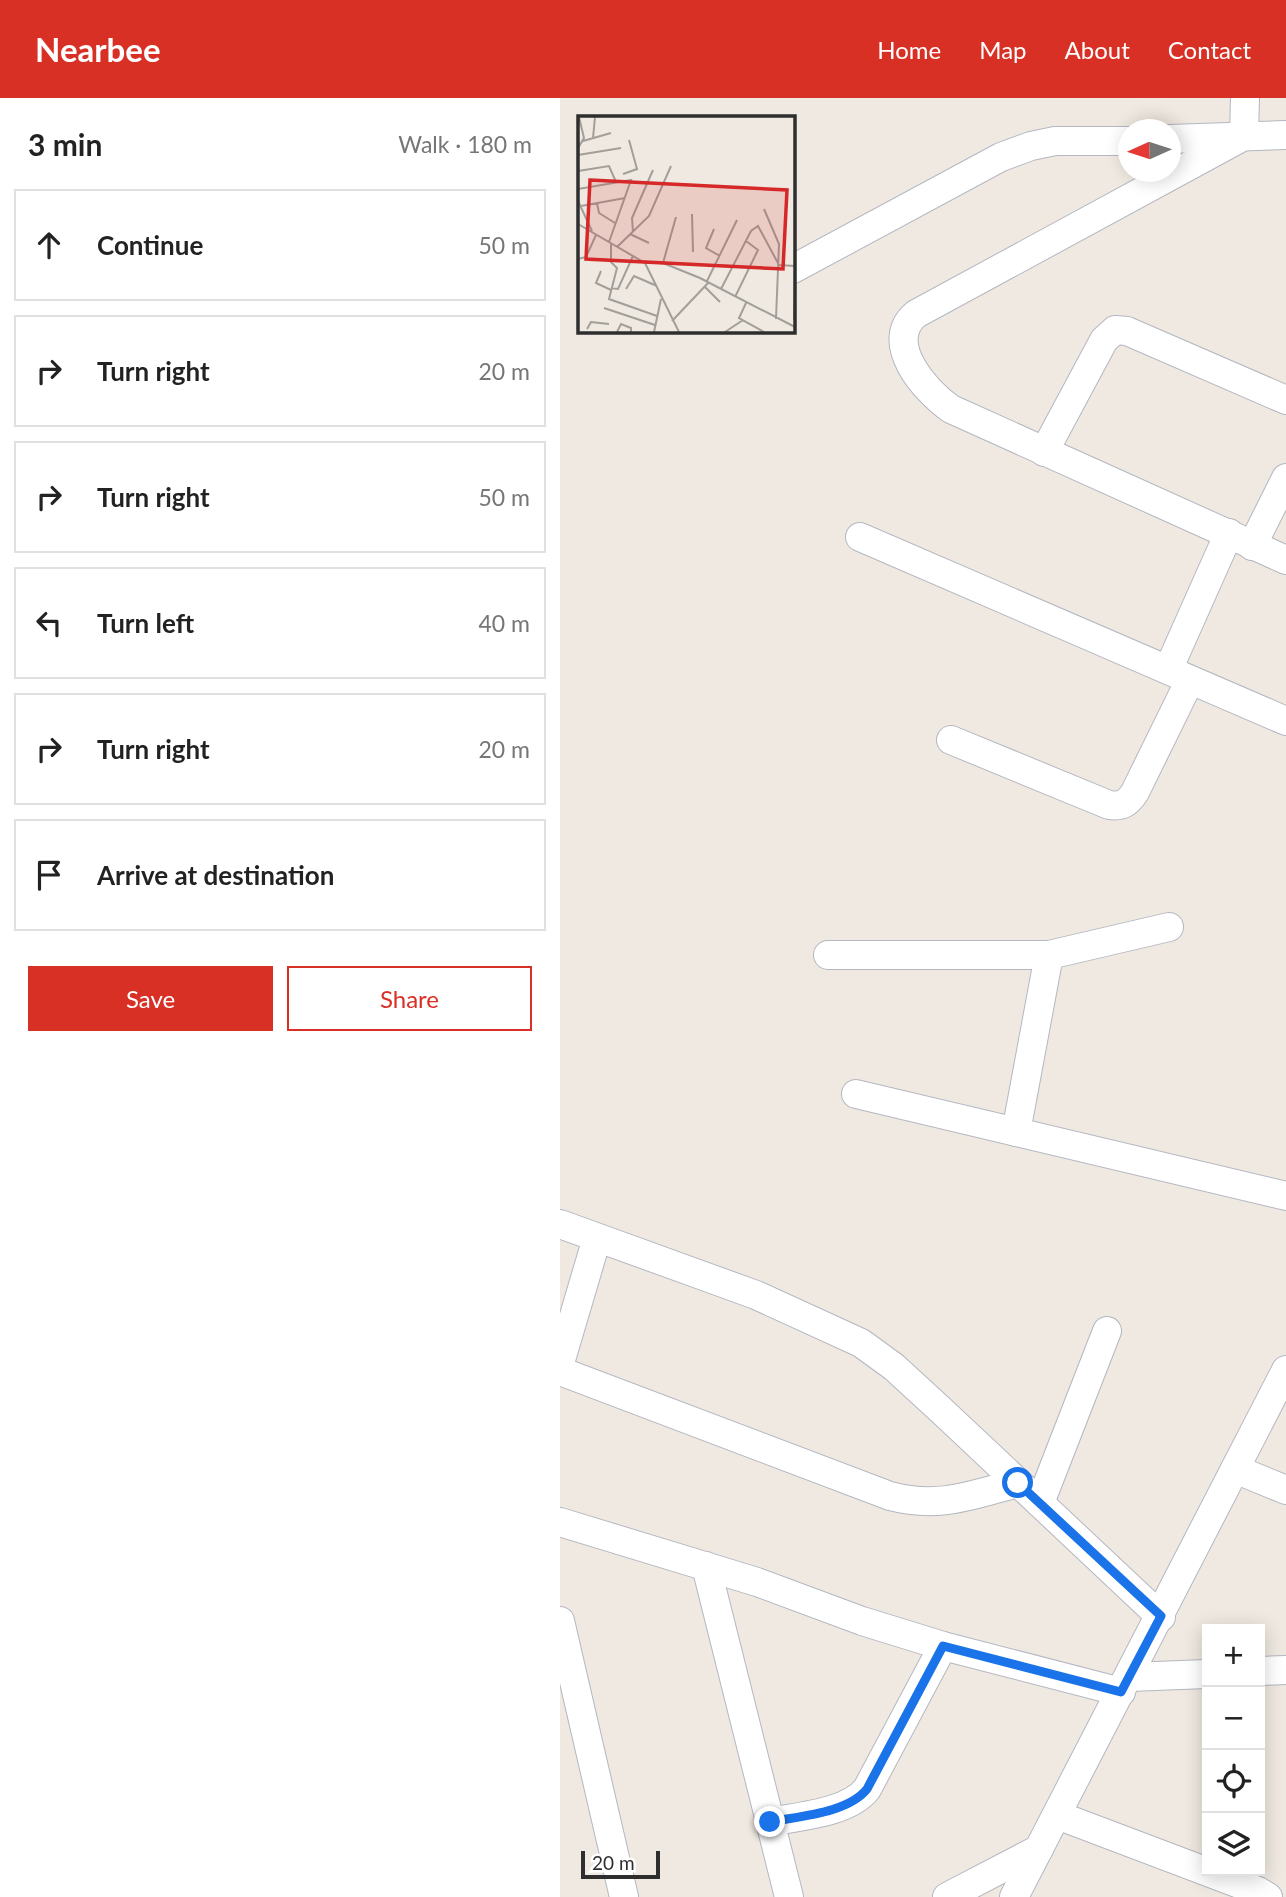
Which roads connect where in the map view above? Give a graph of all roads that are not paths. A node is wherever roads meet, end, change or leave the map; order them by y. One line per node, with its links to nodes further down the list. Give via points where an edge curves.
1 (1245, 98): 3 (street)
2 (1286, 135): 3 (street)
3 (1244, 136): 4 (street); 8 (street, via 906,322 902,344 934,397)
4 (1181, 139)
5 (1118, 141): 6 (street, via 1055,141 1021,149)
6 (794, 268)
7 (1286, 400): 8 (street, via 1127,331 1115,330 1104,340)
8 (1044, 452): 11 (street)
9 (1286, 478): 11 (street)
10 (860, 537): 13 (street)
11 (1241, 539): 12 (street); 13 (street)
12 (1286, 560)
13 (1179, 675): 14 (street); 15 (street, via 1135,792 1123,805 1109,805)
14 (1286, 722)
15 (951, 740)
16 (1169, 927): 18 (street)
17 (828, 955): 18 (street)
18 (1049, 955): 20 (street)
19 (856, 1094): 20 (street)
20 (1016, 1132): 21 (street)
21 (1286, 1196)
22 (560, 1224): 23 (street)
23 (597, 1238): 25 (street); 29 (street, via 756,1295 861,1343 894,1367)
24 (1107, 1331): 31 (street)
25 (560, 1363)
26 (1286, 1370): 28 (street)
27 (560, 1371): 29 (street, via 914,1502 953,1500)
28 (1235, 1469): 30 (street); 34 (street)
29 (1018, 1483): 31 (street)
30 (1286, 1490)
31 (1040, 1503): 34 (street)
32 (560, 1522): 33 (street)
33 (706, 1566): 36 (street); 43 (street)
34 (1161, 1616): 41 (street)
35 (560, 1621): 37 (street)
36 (943, 1646): 41 (street); 43 (street, via 861,1797 839,1807)
37 (565, 1663): 45 (street)
38 (1286, 1670): 39 (street)
39 (1265, 1671)
40 (1202, 1675): 41 (street)
41 (1125, 1685): 42 (street)
42 (1057, 1815): 44 (street); 49 (street)
43 (770, 1822): 46 (street)
44 (1039, 1849): 47 (street); 48 (street)
45 (624, 1897)
46 (789, 1897)
47 (947, 1897)
48 (1014, 1897)
49 (1268, 1897)

